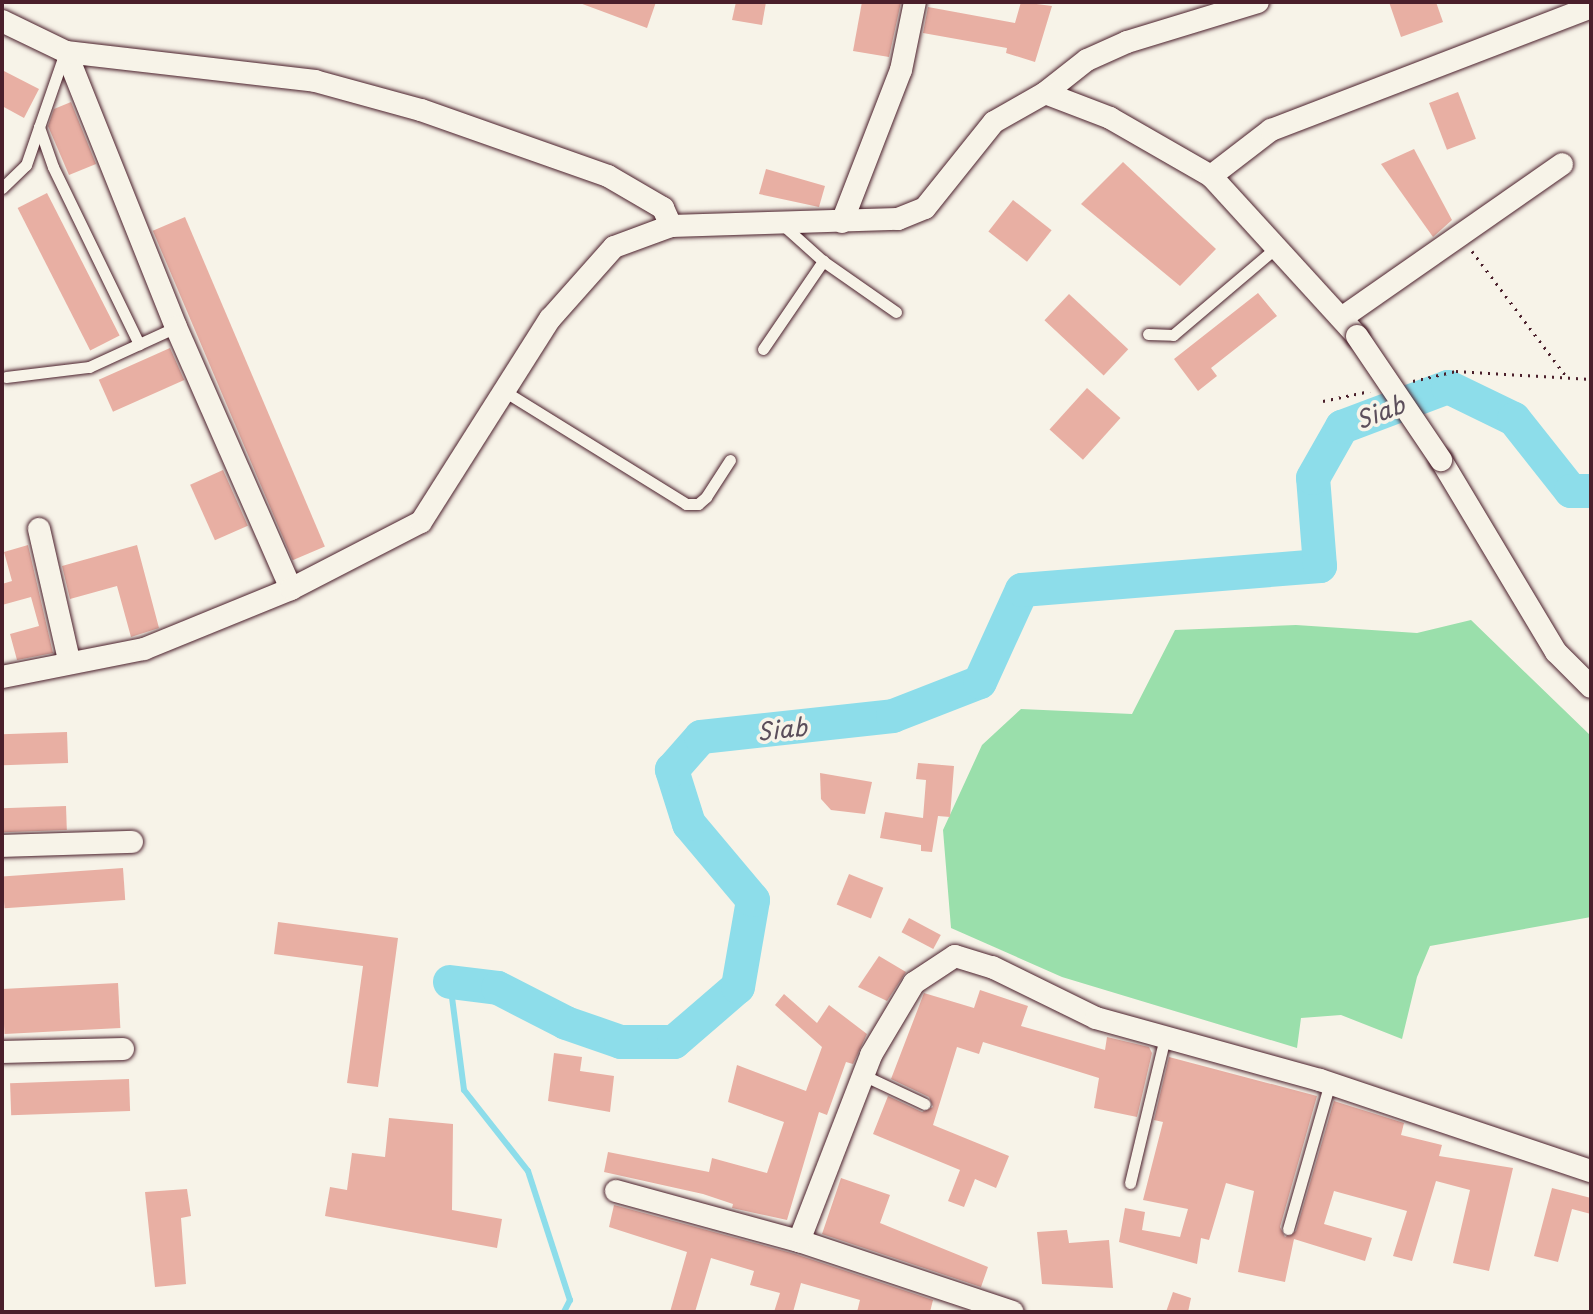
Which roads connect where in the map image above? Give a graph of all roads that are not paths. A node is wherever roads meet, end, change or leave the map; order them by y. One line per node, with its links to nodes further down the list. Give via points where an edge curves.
1 (915, 2): 11 (street, via 901,70)
2 (1258, 2): 6 (street, via 1127,42 1087,60)
3 (1591, 7): 9 (street, via 1271,130)
4 (2, 21): 5 (street)
5 (66, 52): 7 (lane); 12 (street, via 315,81 421,110 608,176 663,208); 18 (street)
6 (1045, 93): 9 (street, via 1110,118); 11 (street, via 994,122 925,208 898,219)
7 (39, 127): 10 (lane, via 26,165); 20 (lane, via 53,167)
8 (1562, 164): 17 (street)
9 (1211, 176): 14 (street)
10 (2, 188)
11 (842, 222): 13 (street)
12 (671, 226): 13 (street); 23 (street, via 614,247 550,319)
13 (784, 226): 15 (lane)
14 (1278, 246): 17 (street); 19 (lane, via 1173,335)
15 (823, 261): 16 (lane); 21 (lane)
16 (896, 312)
17 (1343, 317): 29 (street, bridge, via 1441,460 1556,652)
18 (176, 327): 20 (lane); 26 (street)
19 (1148, 334)
20 (139, 344): 22 (lane, via 89,367)
21 (763, 349)
22 (6, 377)
23 (504, 391): 24 (lane, via 686,504 706,497); 26 (street, via 421,522)
24 (730, 460)
25 (39, 529): 27 (street)
26 (291, 589): 27 (street, via 144,649)
27 (69, 660): 28 (street)
28 (2, 677)
29 (1591, 687)
30 (132, 842): 31 (street)
31 (2, 846)
32 (1165, 1037): 35 (street, via 1096,1018 992,967 955,956 914,983); 36 (street); 39 (lane)
33 (123, 1049): 34 (street)
34 (2, 1052)
35 (863, 1075): 37 (lane); 42 (street)
36 (1330, 1083): 38 (street); 41 (lane)
37 (925, 1104)
38 (1591, 1171)
39 (1130, 1183)
40 (616, 1191): 42 (street)
41 (1288, 1229)
42 (799, 1241): 43 (street)
43 (1013, 1312)

